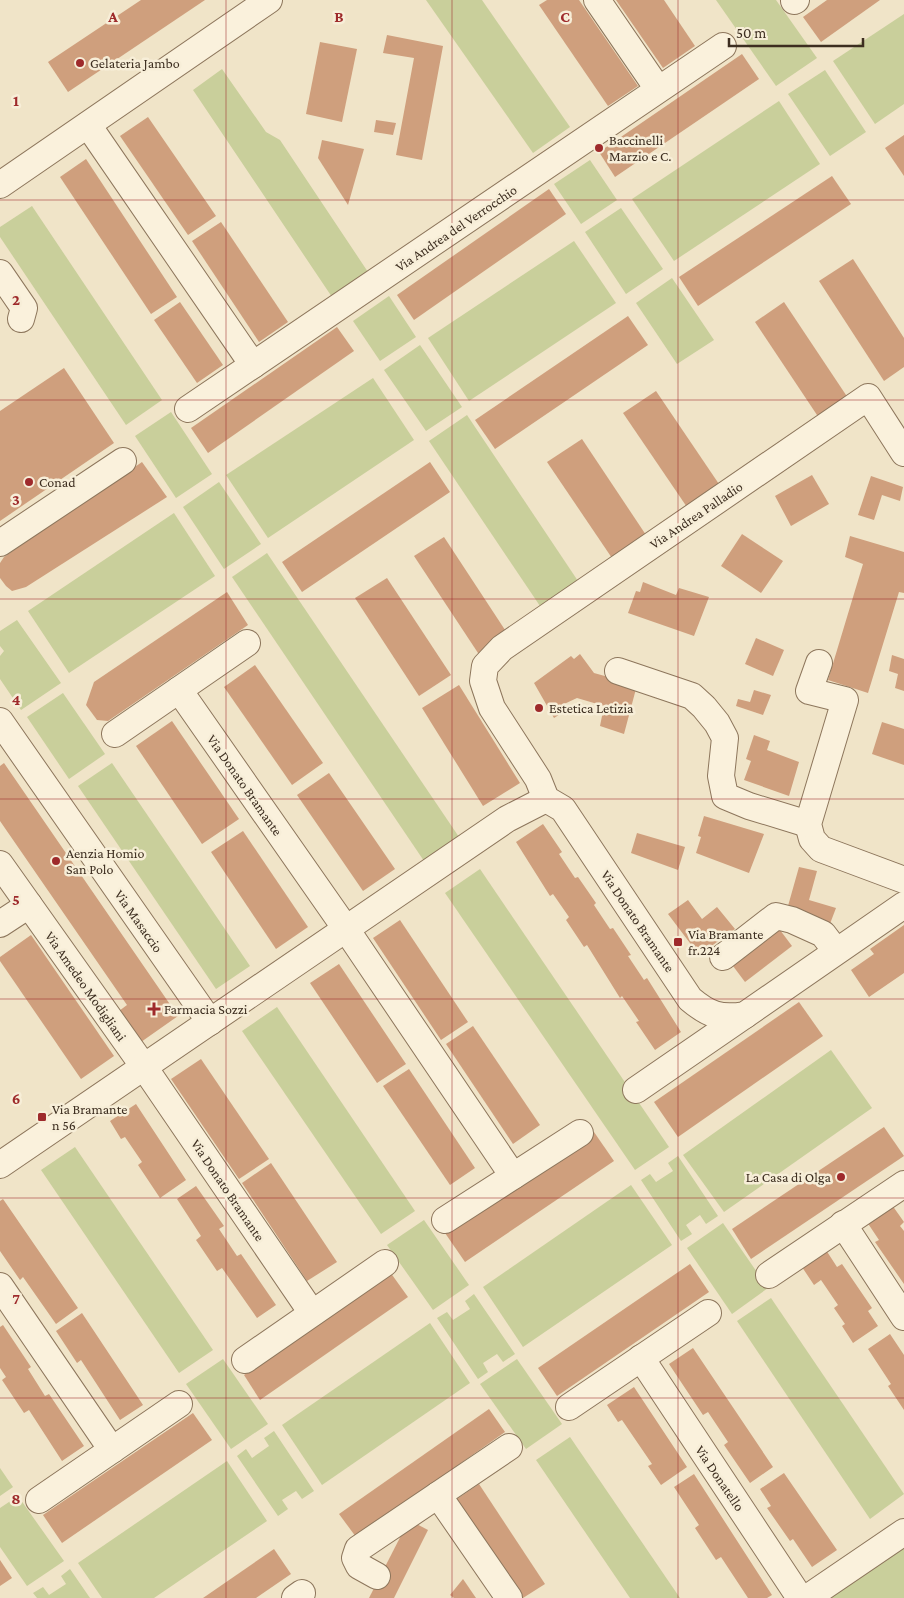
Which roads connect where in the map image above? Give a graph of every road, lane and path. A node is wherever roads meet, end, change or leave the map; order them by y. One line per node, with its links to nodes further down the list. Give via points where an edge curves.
1 (269, 0): 5 (street)
2 (597, 0): 4 (street)
3 (723, 46): 4 (street, Via Andrea del Verrocchio)
4 (658, 89): 9 (street, Via Andrea del Verrocchio)
5 (88, 125): 6 (street); 9 (street)
6 (0, 185)
7 (0, 273): 8 (street, via 24,308)
8 (21, 320)
9 (253, 366): 10 (street, Via Andrea del Verrocchio)
10 (188, 409)
11 (904, 453): 20 (street, Via Andrea Palladio, via 868,397 502,648 485,666 483,681 492,708 538,779)
12 (123, 460): 13 (street)
13 (0, 544)
14 (246, 643): 17 (street)
15 (819, 663): 21 (street, via 809,691 845,700)
16 (618, 671): 21 (street, via 692,696 704,707 725,738 721,776 724,796)
17 (179, 690): 19 (street); 27 (street, Via Donato Bramante)
18 (0, 721): 31 (street, Via Masaccio)
19 (115, 734)
20 (546, 799): 27 (street, via 507,819); 30 (street, Via Donato Bramante, via 563,809 690,999 715,1015)
21 (808, 824): 23 (street, via 812,839 821,849)
22 (0, 864): 24 (street, Via Amedeo Modigliani)
23 (904, 880)
24 (29, 905): 26 (street); 32 (street, Via Amedeo Modigliani)
25 (904, 905): 28 (street)
26 (0, 924)
27 (346, 929): 31 (street); 36 (street, Via Donato Bramante)
28 (836, 951): 29 (street, via 823,934 776,916); 30 (street)
29 (723, 958)
30 (745, 1015): 33 (street)
31 (210, 1022): 32 (street)
32 (144, 1067): 35 (street); 43 (street, Via Donato Bramante)
33 (636, 1090)
34 (580, 1133): 36 (street)
35 (0, 1165)
36 (513, 1176): 38 (street)
37 (904, 1184): 39 (street)
38 (445, 1220)
39 (844, 1224): 41 (street); 45 (street)
40 (385, 1263): 43 (street)
41 (769, 1275)
42 (0, 1286): 51 (street)
43 (312, 1313): 47 (street)
44 (708, 1313): 46 (street)
45 (904, 1317)
46 (641, 1358): 49 (street); 57 (street, Via Donatello)
47 (245, 1360)
48 (179, 1404): 51 (street)
49 (569, 1407)
50 (509, 1447): 52 (street)
51 (112, 1450): 53 (street)
52 (438, 1495): 55 (street, via 358,1549 355,1558 359,1566); 56 (street)
53 (39, 1500)
54 (904, 1532): 58 (street)
55 (377, 1576)
56 (509, 1598)
57 (800, 1598)
58 (807, 1598)

